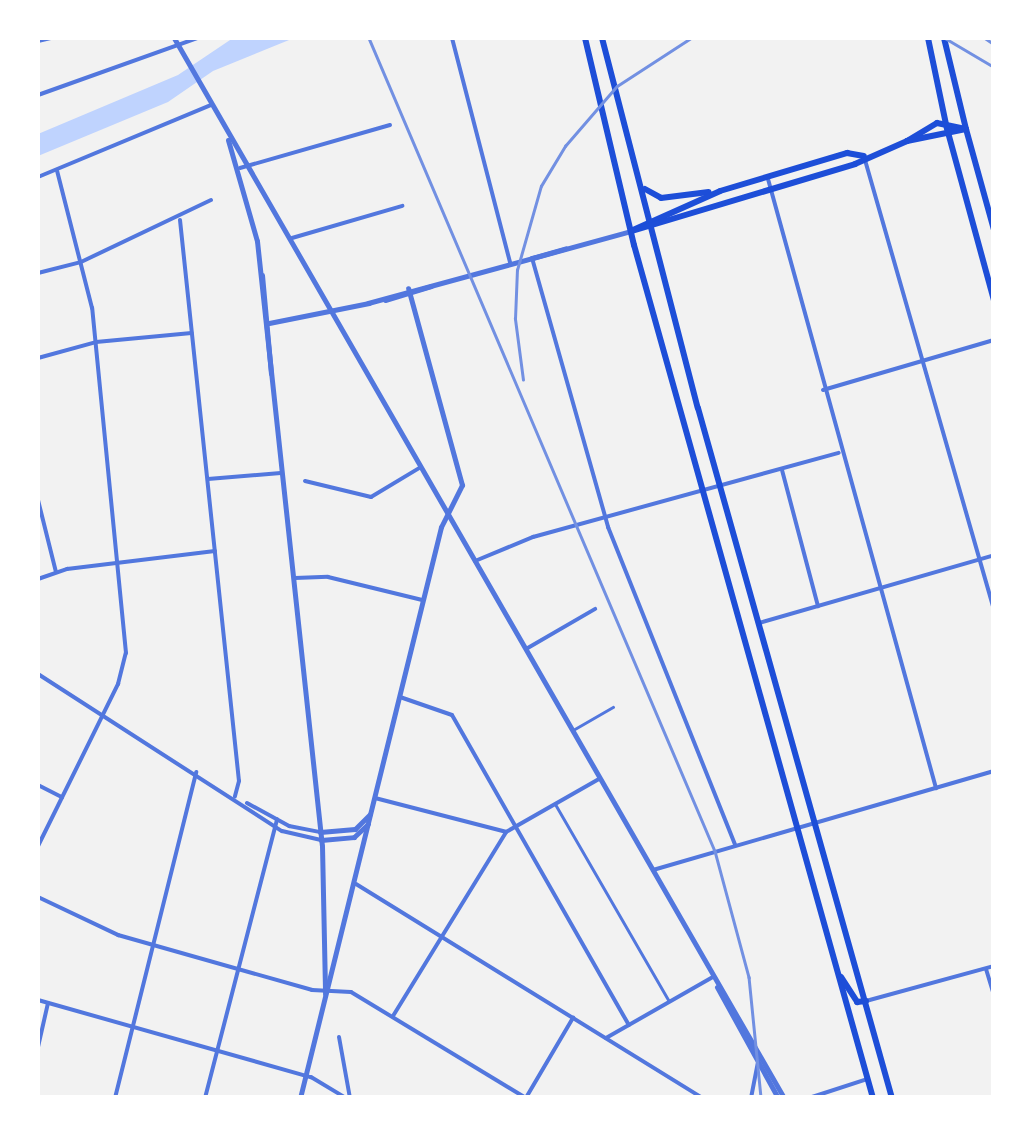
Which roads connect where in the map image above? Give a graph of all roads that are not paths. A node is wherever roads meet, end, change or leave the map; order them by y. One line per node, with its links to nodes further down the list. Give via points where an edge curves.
1 (51, 38): 9 (street)
2 (174, 38): 10 (street)
3 (197, 38): 10 (street)
4 (452, 38): 40 (street)
5 (585, 38): 35 (main road)
6 (602, 38): 27 (main road)
7 (928, 38): 14 (main road)
8 (944, 38): 16 (main road)
9 (38, 40)
10 (178, 48): 11 (street); 12 (street)
11 (38, 94)
12 (211, 105): 13 (street); 23 (street)
13 (221, 123): 21 (street); 22 (street)
14 (945, 124): 16 (main road); 17 (main road); 18 (main road, via 913,132)
15 (390, 125): 21 (street)
16 (966, 129): 17 (main road); 36 (main road)
17 (949, 136): 18 (main road); 44 (main road)
18 (907, 141): 19 (main road)
19 (864, 156): 20 (main road, via 852,152); 26 (main road); 51 (street)
20 (821, 161): 25 (main road); 26 (main road)
21 (248, 165): 22 (street); 37 (street)
22 (240, 168): 41 (street)
23 (57, 170): 24 (street); 39 (street)
24 (38, 177)
25 (768, 179): 28 (street); 29 (main road)
26 (808, 179): 28 (main road)
27 (644, 188): 29 (main road, via 662,198); 32 (main road)
28 (770, 190): 34 (main road); 53 (street)
29 (720, 191): 32 (main road)
30 (212, 200): 33 (street)
31 (402, 206): 37 (street)
32 (651, 219): 34 (main road); 35 (main road)
33 (180, 220): 39 (street); 47 (street)
34 (652, 228): 35 (main road); 60 (main road)
35 (632, 230): 38 (street); 61 (main road)
36 (994, 230)
37 (288, 239): 45 (street)
38 (532, 258): 40 (street); 64 (street)
39 (81, 262): 42 (street); 49 (street)
40 (510, 263): 43 (street)
41 (260, 268): 46 (street); 52 (street)
42 (38, 273)
43 (409, 291): 45 (street); 63 (street, via 462,480)
44 (994, 300)
45 (332, 311): 46 (street); 55 (street)
46 (269, 323): 52 (street)
47 (192, 333): 49 (street); 58 (street)
48 (994, 340): 51 (street)
49 (96, 342): 50 (street); 69 (street)
50 (38, 358)
51 (922, 362): 53 (street); 67 (street)
52 (270, 381): 57 (street)
53 (823, 390): 54 (street)
54 (840, 452): 56 (street); 73 (street)
55 (421, 467): 59 (street, via 371,498); 63 (street)
56 (782, 469): 60 (street); 75 (street)
57 (281, 473): 58 (street); 72 (street)
58 (208, 479): 65 (street)
59 (305, 480)
60 (720, 485): 61 (street); 78 (main road)
61 (702, 490): 64 (street); 99 (main road)
62 (38, 500): 70 (street)
63 (448, 513): 68 (street); 74 (street)
64 (606, 518): 68 (street, via 494,549); 103 (street)
65 (216, 551): 69 (street); 90 (street)
66 (994, 555): 67 (street)
67 (980, 560): 73 (street); 76 (street)
68 (475, 561): 79 (street)
69 (118, 564): 70 (street); 83 (street, via 125,660)
70 (56, 572): 71 (street)
71 (38, 579)
72 (292, 579): 74 (street, via 328,576); 102 (street)
73 (880, 588): 75 (street); 89 (street)
74 (422, 600): 81 (street)
75 (818, 606): 78 (street)
76 (994, 608)
77 (595, 609): 79 (street)
78 (759, 624): 97 (main road)
79 (526, 649): 84 (street)
80 (38, 674): 83 (street)
81 (400, 696): 92 (street); 100 (street, via 448,711)
82 (613, 707): 84 (lane)
83 (102, 714): 86 (street); 91 (street)
84 (572, 731): 87 (street)
85 (994, 771): 89 (street)
86 (196, 772): 90 (street); 109 (street)
87 (599, 779): 94 (street); 105 (street)
88 (38, 785): 91 (street)
89 (936, 788): 97 (street)
90 (236, 796): 93 (street)
91 (62, 797): 104 (street)
92 (376, 798): 95 (street); 101 (street)
93 (245, 803): 96 (street); 98 (street)
94 (556, 805): 100 (street); 118 (lane)
95 (371, 815): 102 (street, via 355,829); 106 (street)
96 (278, 820): 98 (street); 102 (street)
97 (814, 822): 99 (street); 119 (main road)
98 (274, 826): 102 (street); 111 (street)
99 (796, 827): 103 (street); 113 (main road)
100 (514, 828): 101 (street); 123 (street)
101 (506, 832): 108 (street)
102 (321, 836): 115 (street)
103 (735, 844): 105 (street)
104 (38, 846)
105 (652, 871): 114 (street)
106 (356, 884): 108 (street); 115 (street)
107 (38, 897): 109 (street)
108 (443, 938): 121 (street); 122 (street)
109 (153, 944): 111 (street); 124 (street)
110 (994, 966): 112 (street)
111 (238, 969): 115 (street); 128 (street)
112 (986, 969): 116 (street); 119 (street)
113 (840, 976): 119 (main road, via 856,1001); 132 (main road)
114 (714, 978): 118 (street); 129 (street); 130 (street)
115 (325, 990): 121 (street, via 351,992); 131 (street)
116 (994, 995)
117 (38, 1000): 120 (street)
118 (670, 1002): 123 (street)
119 (866, 1002): 143 (main road)
120 (48, 1003): 124 (street); 127 (street)
121 (393, 1016): 137 (street)
122 (573, 1018): 126 (street); 137 (street)
123 (629, 1025): 126 (street)
124 (132, 1027): 128 (street); 133 (street)
125 (340, 1038): 136 (street)
126 (606, 1038): 138 (street)
127 (38, 1047)
128 (217, 1052): 131 (street); 134 (street)
129 (760, 1052): 130 (street); 140 (street)
130 (758, 1063): 139 (street); 140 (street)
131 (305, 1076): 135 (street); 136 (street)
132 (868, 1079): 141 (street); 142 (main road)
133 (116, 1098)
134 (205, 1098)
135 (300, 1098)
136 (348, 1098)
137 (526, 1098)
138 (702, 1098)
139 (751, 1098)
140 (781, 1098)
141 (809, 1098)
142 (873, 1098)
143 (892, 1098)

